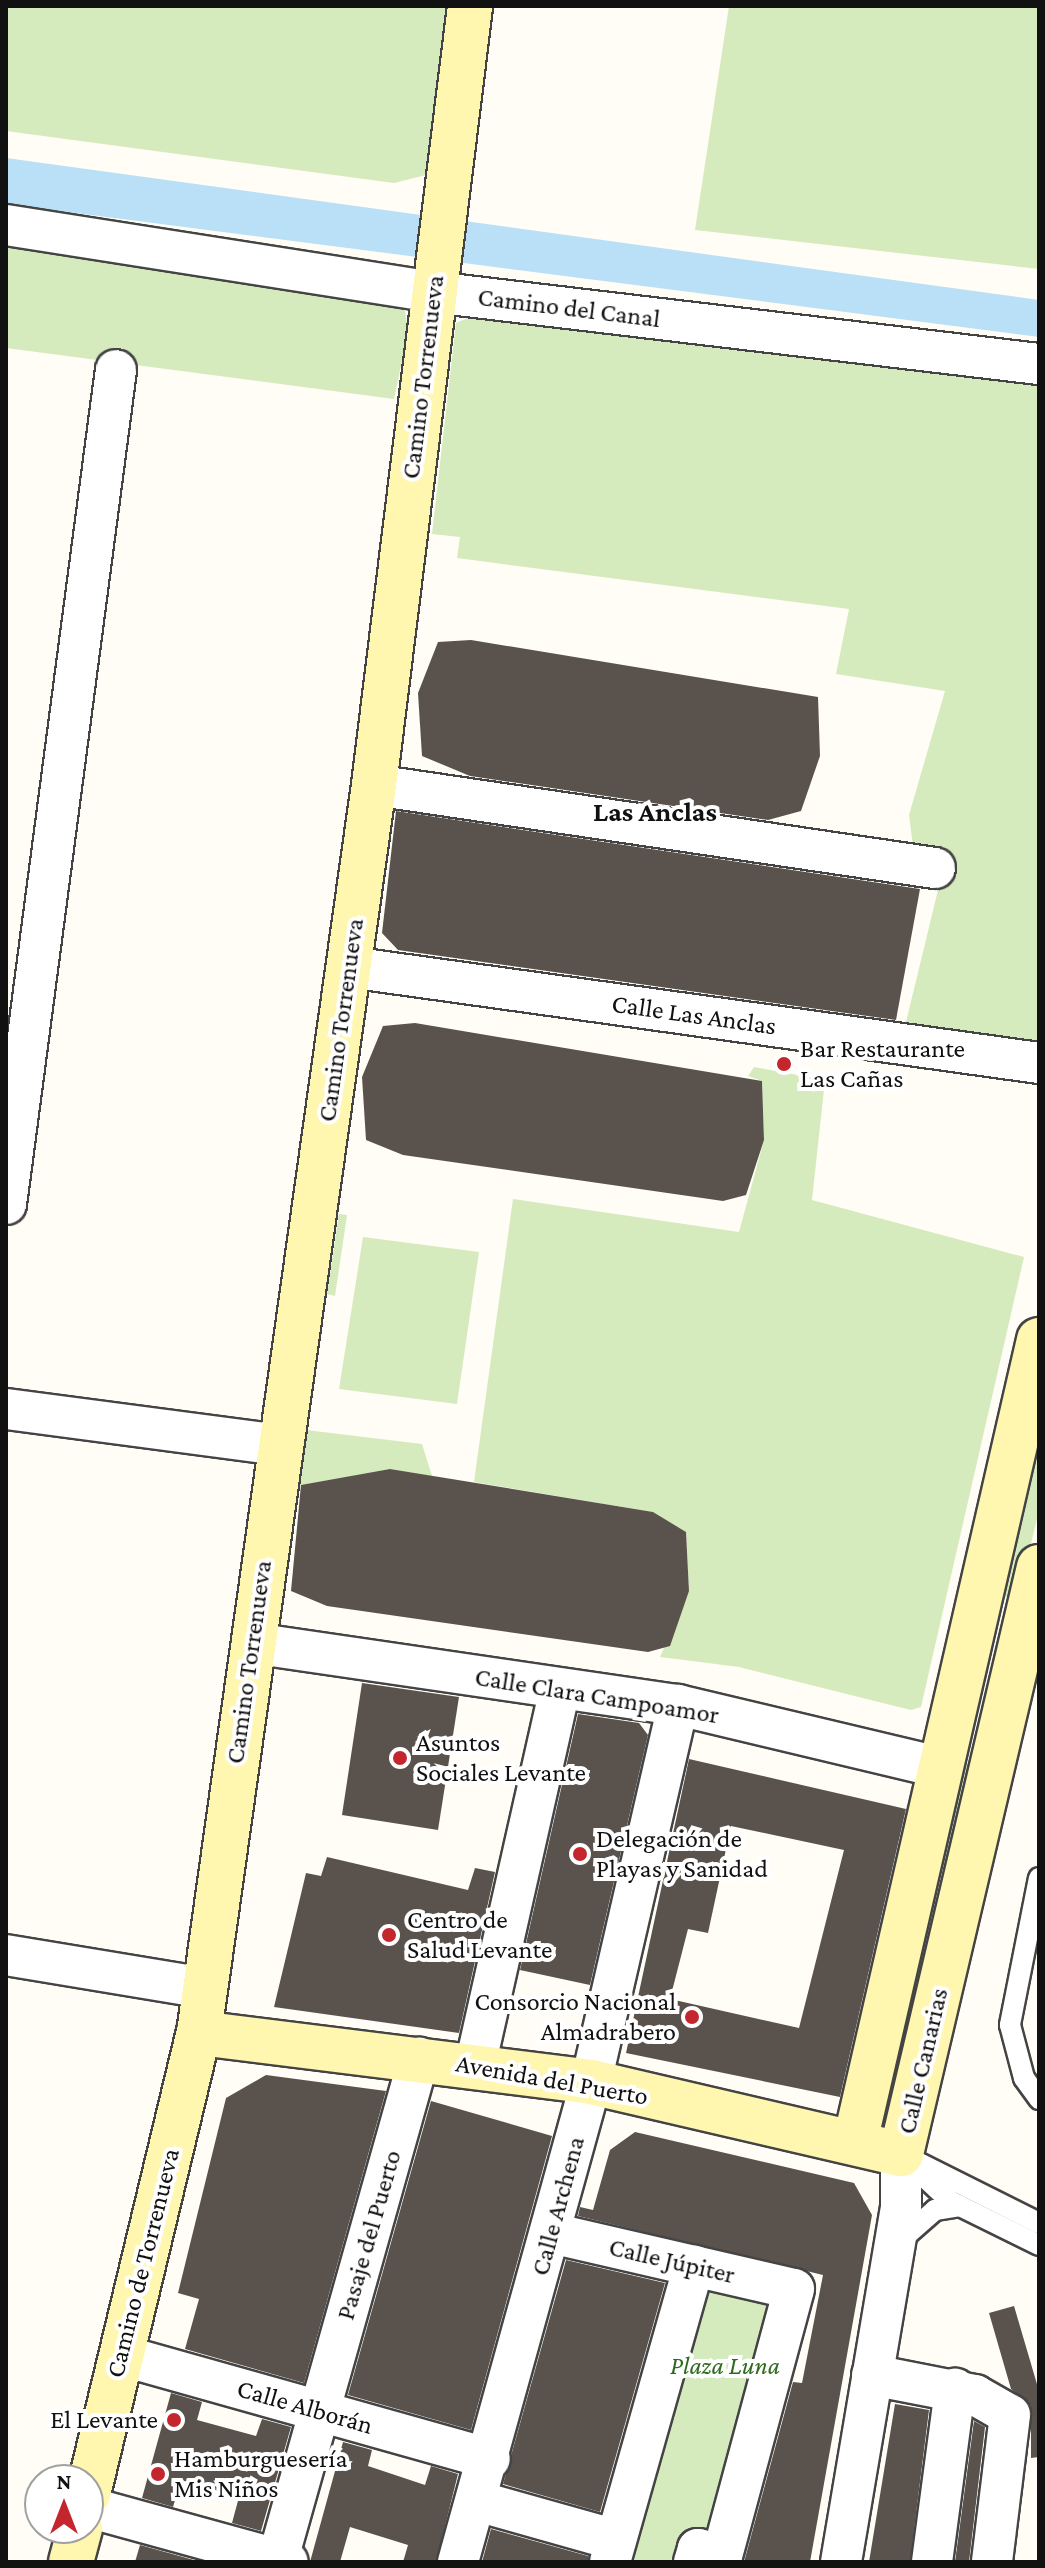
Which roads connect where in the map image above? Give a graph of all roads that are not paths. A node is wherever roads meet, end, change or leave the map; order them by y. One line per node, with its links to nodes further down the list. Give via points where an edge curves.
1 (470, 6): 3 (main road, Camino Torrenueva)
2 (6, 225): 3 (street, Camino del Canal)
3 (434, 283): 4 (street, Camino del Canal); 6 (main road, Camino Torrenueva)
4 (1039, 364)
5 (116, 370): 10 (street)
6 (374, 785): 7 (street); 8 (main road, Camino Torrenueva)
7 (935, 868)
8 (349, 967): 9 (street, Calle Las Anclas); 13 (main road, Camino Torrenueva)
9 (1039, 1063)
10 (6, 1204)
11 (1039, 1340): 18 (main road, Calle Canarias)
12 (6, 1409): 13 (street)
13 (278, 1445): 15 (main road, Camino Torrenueva)
14 (1039, 1567): 28 (main road, Calle Canarias)
15 (252, 1643): 16 (street, Calle Clara Campoamor); 21 (main road, Camino Torrenueva)
16 (560, 1689): 17 (street, Calle Clara Campoamor); 24 (street)
17 (678, 1705): 18 (street, Calle Clara Campoamor); 25 (street, Calle Archena)
18 (939, 1767): 27 (main road, Calle Canarias)
19 (1039, 1878): 26 (lane, via 1010,2025 1024,2078)
20 (6, 1955): 21 (street)
21 (206, 1988): 22 (main road, Camino Torrenueva)
22 (199, 2033): 23 (main road, Avenida del Puerto); 35 (main road, Camino de Torrenueva)
23 (419, 2058): 24 (main road, Avenida del Puerto); 38 (street, Pasaje del Puerto)
24 (475, 2066): 25 (main road, Avenida del Puerto)
25 (591, 2082): 27 (main road, Avenida del Puerto); 31 (street, Calle Archena)
26 (1039, 2099)
27 (855, 2142): 28 (main road, Avenida del Puerto)
28 (901, 2154): 29 (lane, via 923,2182); 30 (lane); 33 (street, Calle Canarias)
29 (960, 2206): 32 (lane); 33 (lane, via 925,2216)
30 (1039, 2223)
31 (551, 2233): 34 (street, Calle Júpiter); 39 (street, Calle Archena)
32 (1039, 2245)
33 (892, 2251): 36 (street, Calle Canarias)
34 (694, 2266): 43 (street); 44 (street, Calle Júpiter, via 794,2289 722,2555)
35 (120, 2355): 38 (street, Calle Alborán); 40 (main road, Camino de Torrenueva)
36 (872, 2375): 37 (street); 47 (street, Calle Canarias)
37 (955, 2389): 48 (street); 49 (street, via 995,2403 1014,2423)
38 (320, 2411): 39 (street, Calle Alborán); 45 (street, Pasaje del Puerto)
39 (490, 2459): 41 (street, Calle Archena)
40 (95, 2464)
41 (477, 2501): 43 (street); 46 (street, Calle Archena)
42 (104, 2511): 45 (street)
43 (613, 2551)
44 (696, 2555)
45 (281, 2561)
46 (458, 2562)
47 (841, 2562)
48 (932, 2562)
49 (992, 2562)

